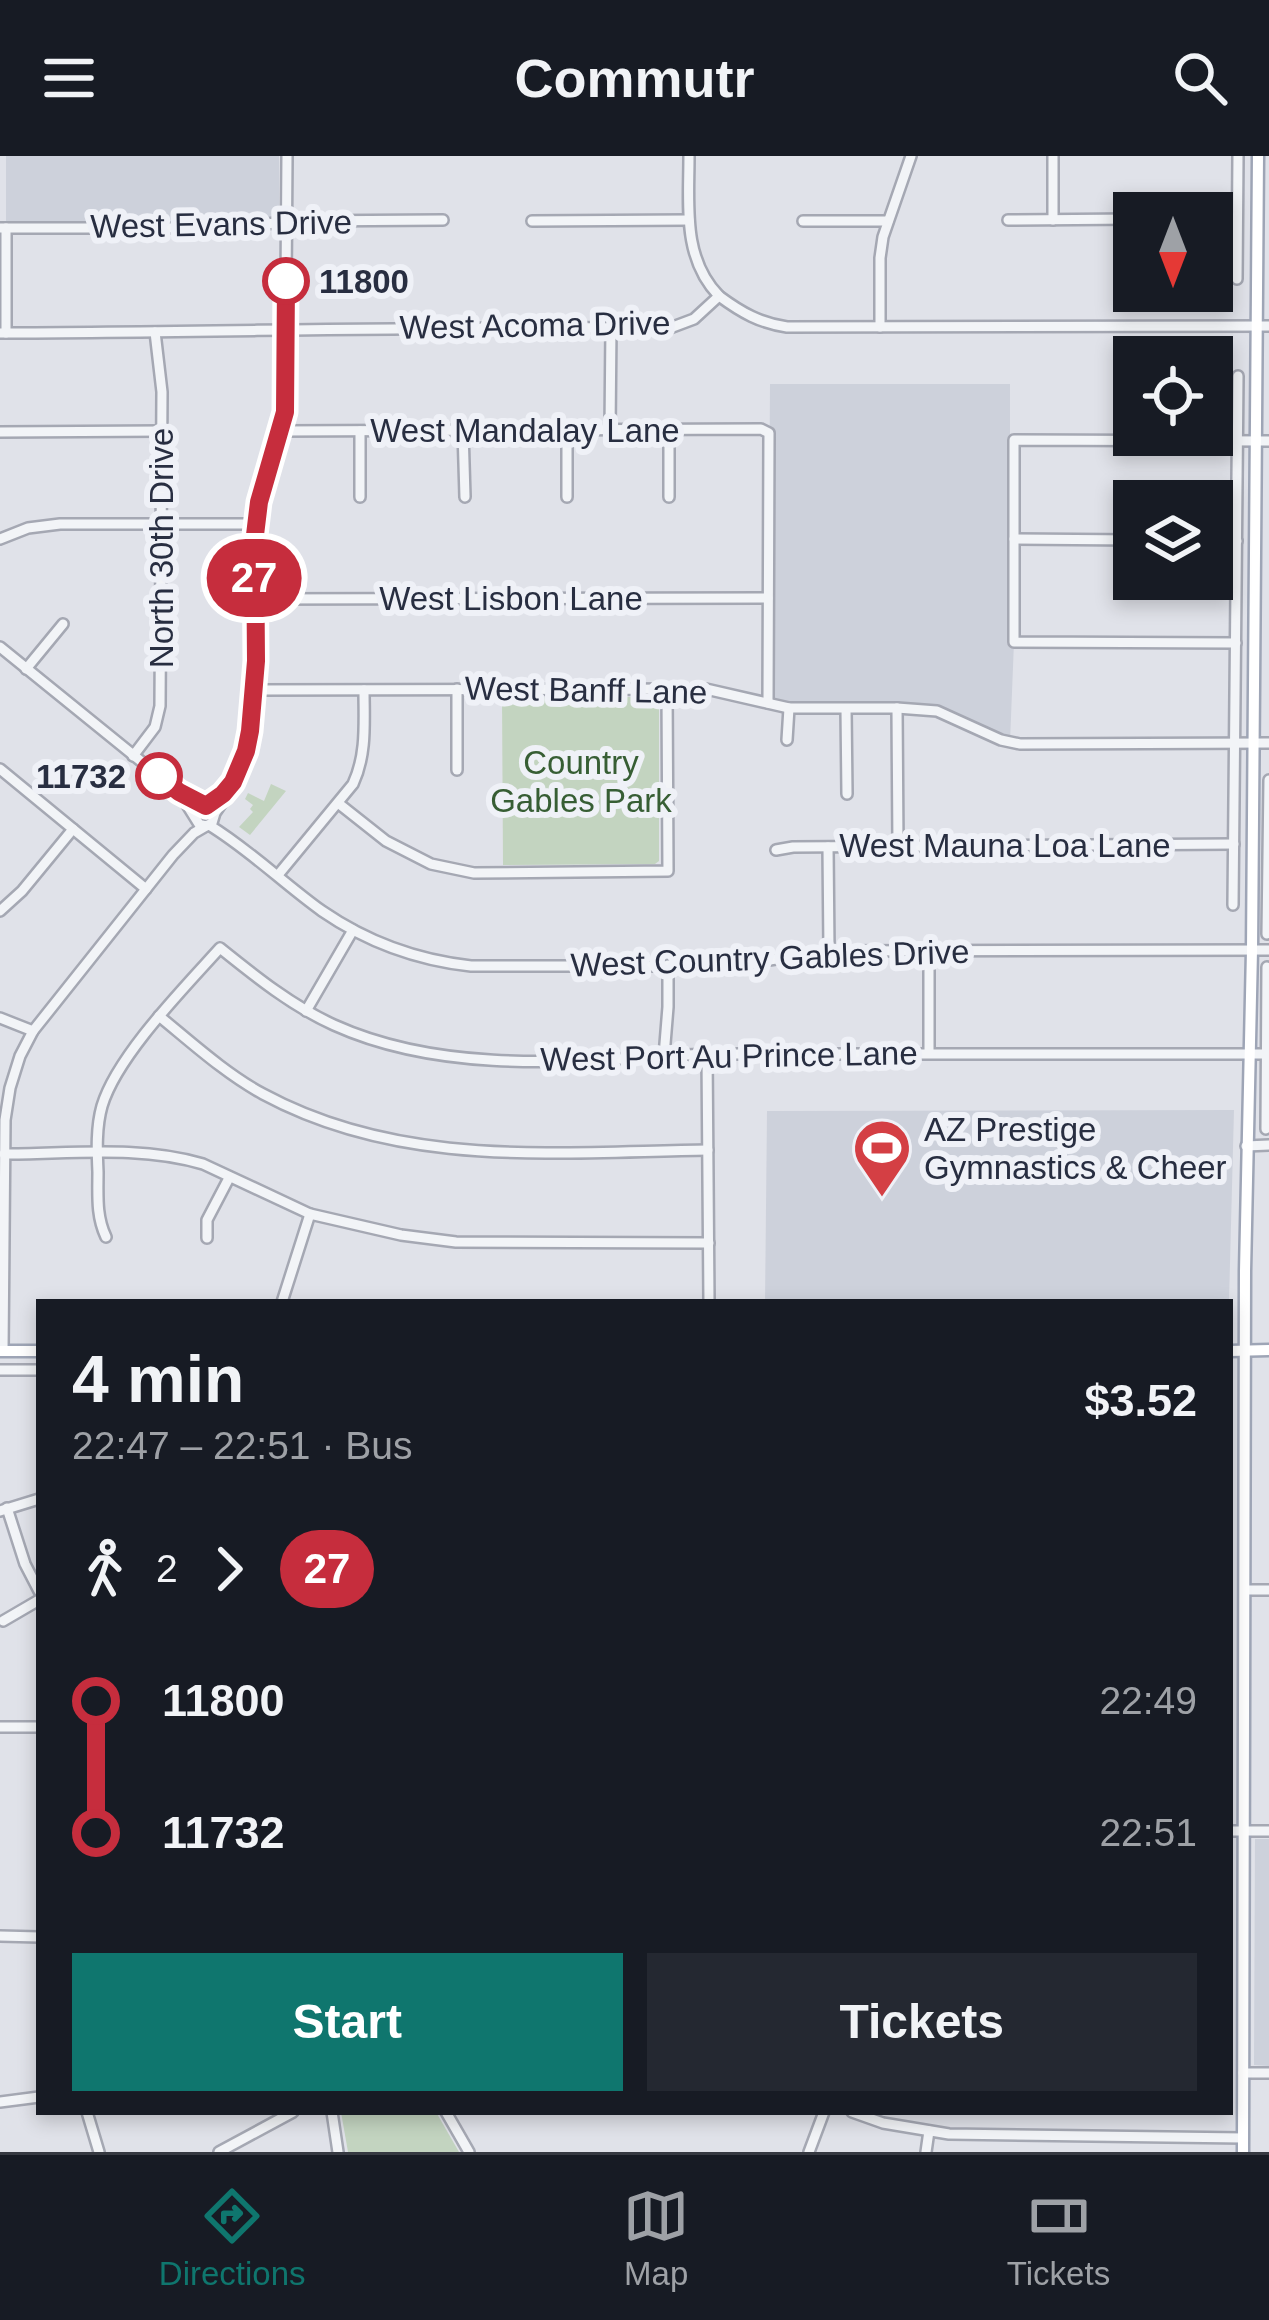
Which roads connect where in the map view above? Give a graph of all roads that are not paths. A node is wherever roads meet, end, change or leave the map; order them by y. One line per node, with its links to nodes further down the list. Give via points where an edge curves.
1 (287, 156): 17 (street)
2 (689, 156): 11 (street)
3 (911, 156): 13 (street)
4 (1052, 156): 15 (street)
5 (1238, 156): 9 (street)
6 (1258, 156): 22 (main road)
7 (1113, 219): 15 (street)
8 (1233, 219): 9 (street)
9 (1237, 219): 19 (street)
10 (443, 220): 17 (street, West Evans Drive)
11 (689, 220): 16 (street); 20 (street, via 697,261)
12 (803, 220): 13 (street)
13 (888, 220): 23 (street)
14 (1008, 220): 15 (street)
15 (1053, 220)
16 (532, 221)
17 (287, 222): 18 (street, West Evans Drive); 24 (street)
18 (3, 228): 26 (street)
19 (1238, 279)
20 (719, 296): 21 (street, West Acoma Drive, via 670,328); 23 (street, West Acoma Drive, via 762,323)
21 (611, 326): 24 (street, West Acoma Drive); 31 (street)
22 (1263, 326): 23 (street, West Acoma Drive); 37 (main road)
23 (880, 327)
24 (286, 329): 25 (street, West Acoma Drive); 34 (street)
25 (155, 332): 26 (street, West Acoma Drive); 33 (street, North 30th Drive)
26 (3, 333)
27 (1238, 376): 36 (street)
28 (360, 430): 29 (street, West Mandalay Lane); 34 (street, West Mandalay Lane); 38 (street)
29 (463, 430): 30 (street, West Mandalay Lane); 39 (street)
30 (567, 430): 31 (street, West Mandalay Lane); 40 (street)
31 (610, 430): 32 (street, West Mandalay Lane)
32 (669, 430): 41 (street); 49 (street, West Mandalay Lane, via 769,433)
33 (162, 431): 35 (street); 42 (street, North 30th Drive)
34 (280, 431): 43 (street)
35 (0, 432)
36 (1237, 440): 37 (street); 44 (street, via 1014,440); 48 (street)
37 (1263, 441): 64 (main road)
38 (360, 496)
39 (464, 496)
40 (567, 496)
41 (669, 497)
42 (161, 524): 43 (street); 45 (street, via 45,525); 67 (street, North 30th Drive, via 160,713)
43 (256, 524): 50 (street)
44 (1014, 538): 46 (street); 52 (street, via 1014,642)
45 (0, 539)
46 (1113, 540)
47 (1233, 541): 48 (street)
48 (1237, 541): 52 (street)
49 (768, 598): 50 (street, West Lisbon Lane); 59 (street)
50 (254, 599): 57 (street)
51 (63, 624): 54 (street)
52 (1236, 643): 66 (street)
53 (0, 647): 54 (street, West Country Gables Drive)
54 (26, 669): 67 (street, West Country Gables Drive)
55 (457, 689): 56 (street, West Banff Lane); 58 (street, West Banff Lane); 69 (street)
56 (667, 689): 59 (street, West Banff Lane); 72 (street, via 668,871 474,873 431,864 386,841)
57 (254, 690): 58 (street, West Banff Lane); 73 (street, via 247,749 227,797)
58 (364, 690): 72 (street, via 364,752)
59 (768, 703): 60 (street, West Banff Lane)
60 (789, 708): 62 (street, West Banff Lane); 63 (street)
61 (897, 708): 62 (street, West Banff Lane); 66 (street, West Banff Lane, via 937,711 1021,744); 76 (street)
62 (846, 709): 71 (street)
63 (787, 740)
64 (1254, 742): 65 (street, West Banff Lane); 66 (street, West Banff Lane); 87 (main road)
65 (1269, 742)
66 (1234, 743): 75 (street)
67 (134, 756): 73 (street, West Country Gables Drive)
68 (0, 770): 74 (street)
69 (457, 770)
70 (1269, 780): 84 (street)
71 (847, 794)
72 (338, 803): 79 (street)
73 (206, 816): 79 (street, West Country Gables Drive); 80 (street)
74 (74, 829): 80 (street); 82 (street)
75 (1234, 844): 76 (street, West Mauna Loa Lane); 81 (street)
76 (898, 846): 77 (street, West Mauna Loa Lane)
77 (829, 847): 78 (street, West Mauna Loa Lane); 85 (street)
78 (776, 850)
79 (278, 875): 83 (street, West Country Gables Drive)
80 (146, 889): 94 (street)
81 (1234, 905)
82 (0, 911)
83 (352, 930): 89 (street, West Country Gables Drive, via 445,963); 91 (street)
84 (1267, 934)
85 (829, 950): 86 (street, West Country Gables Drive); 89 (street, West Country Gables Drive, via 757,964)
86 (929, 950): 87 (street, West Country Gables Drive); 95 (street)
87 (1252, 950): 88 (street, West Country Gables Drive); 97 (main road)
88 (1269, 950)
89 (668, 965): 99 (street)
90 (1267, 967): 98 (street)
91 (306, 1011): 92 (street, West Port Au Prince Lane, via 220,948); 99 (street, West Port Au Prince Lane, via 405,1050 456,1059)
92 (159, 1016): 104 (street, via 259,1092 378,1138 469,1152); 106 (street, via 107,1091)
93 (0, 1018): 94 (street)
94 (33, 1030): 100 (street)
95 (929, 1053): 96 (street, West Port Au Prince Lane); 97 (street, West Port Au Prince Lane)
96 (707, 1054): 99 (street, West Port Au Prince Lane); 104 (street)
97 (1249, 1054): 98 (street, West Port Au Prince Lane); 102 (main road)
98 (1266, 1054): 101 (street)
99 (664, 1056)
100 (3, 1107): 105 (street)
101 (1266, 1130)
102 (1246, 1145): 103 (street); 119 (main road)
103 (1269, 1145)
104 (708, 1150): 112 (street)
105 (4, 1154): 106 (street); 108 (street)
106 (98, 1154): 107 (street, via 165,1155); 110 (street, via 98,1221)
107 (229, 1178): 109 (street); 111 (street, via 207,1220)
108 (2, 1199): 116 (street)
109 (310, 1214): 112 (street, via 456,1242); 113 (street)
110 (106, 1237)
111 (207, 1238)
112 (709, 1243): 114 (street)
113 (283, 1299)
114 (709, 1299)
115 (1269, 1350): 119 (main road)
116 (1, 1351): 117 (main road)
117 (36, 1351)
118 (1233, 1351): 119 (main road)
119 (1244, 1351): 125 (main road)
120 (0, 1370): 121 (street)
121 (36, 1370)
122 (36, 1500): 123 (street)
123 (4, 1509): 124 (street)
124 (36, 1585)
125 (1245, 1590): 126 (street); 132 (main road)
126 (1269, 1590)
127 (36, 1602): 128 (street)
128 (2, 1621)
129 (0, 1727): 130 (street)
130 (36, 1727)
131 (1233, 1831): 132 (street)
132 (1245, 1831): 133 (street); 137 (main road)
133 (1269, 1831)
134 (0, 1936): 135 (street)
135 (36, 1936)
136 (1269, 2073): 137 (street)
137 (1243, 2074): 148 (main road)
138 (36, 2097): 139 (street)
139 (0, 2102)
140 (88, 2115): 149 (street)
141 (287, 2115): 150 (street)
142 (332, 2115): 151 (street)
143 (448, 2115): 152 (street)
144 (823, 2115): 153 (street)
145 (861, 2115): 146 (street)
146 (929, 2132): 147 (street, via 1038,2141); 154 (street)
147 (1153, 2137): 148 (street); 155 (street)
148 (1243, 2145)
149 (99, 2152)
150 (219, 2152)
151 (338, 2152)
152 (469, 2152)
153 (809, 2152)
154 (926, 2152)
155 (1152, 2152)

